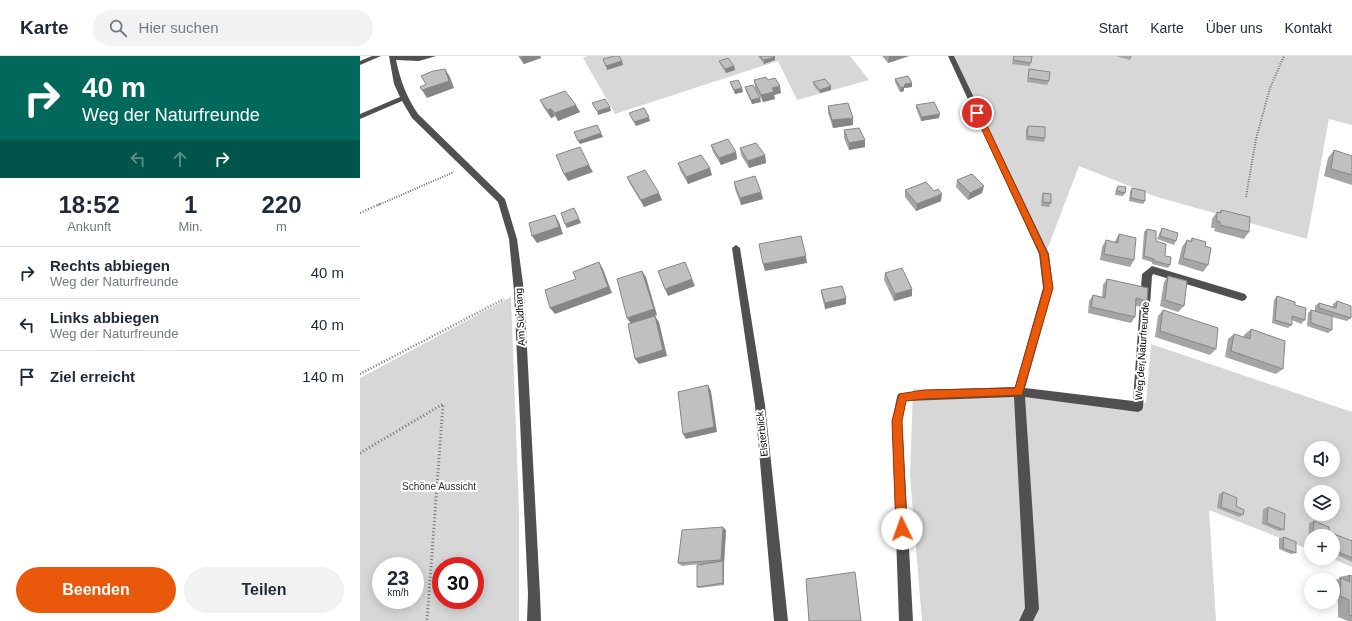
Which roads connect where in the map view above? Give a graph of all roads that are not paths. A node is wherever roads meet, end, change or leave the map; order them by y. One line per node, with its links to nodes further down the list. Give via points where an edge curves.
1 (378, 56): 5 (street)
2 (433, 56): 4 (street, via 419,59)
3 (951, 56): 10 (street, via 1044,254 1048,288)
4 (392, 57): 6 (street, Am Südhang)
5 (360, 63)
6 (404, 98): 7 (street); 11 (street, Am Südhang, via 415,116 502,201 513,239 518,291)
7 (360, 117)
8 (736, 248): 12 (street, Elsterblick, via 760,405)
9 (1242, 297): 10 (street, Weg der Naturfreunde, via 1152,270 1147,274 1138,407)
10 (1019, 392): 13 (street, Weg der Naturfreunde, via 902,397 897,421); 14 (street, via 1032,608)
11 (534, 621)
12 (781, 621)
13 (906, 621)
14 (1026, 621)

